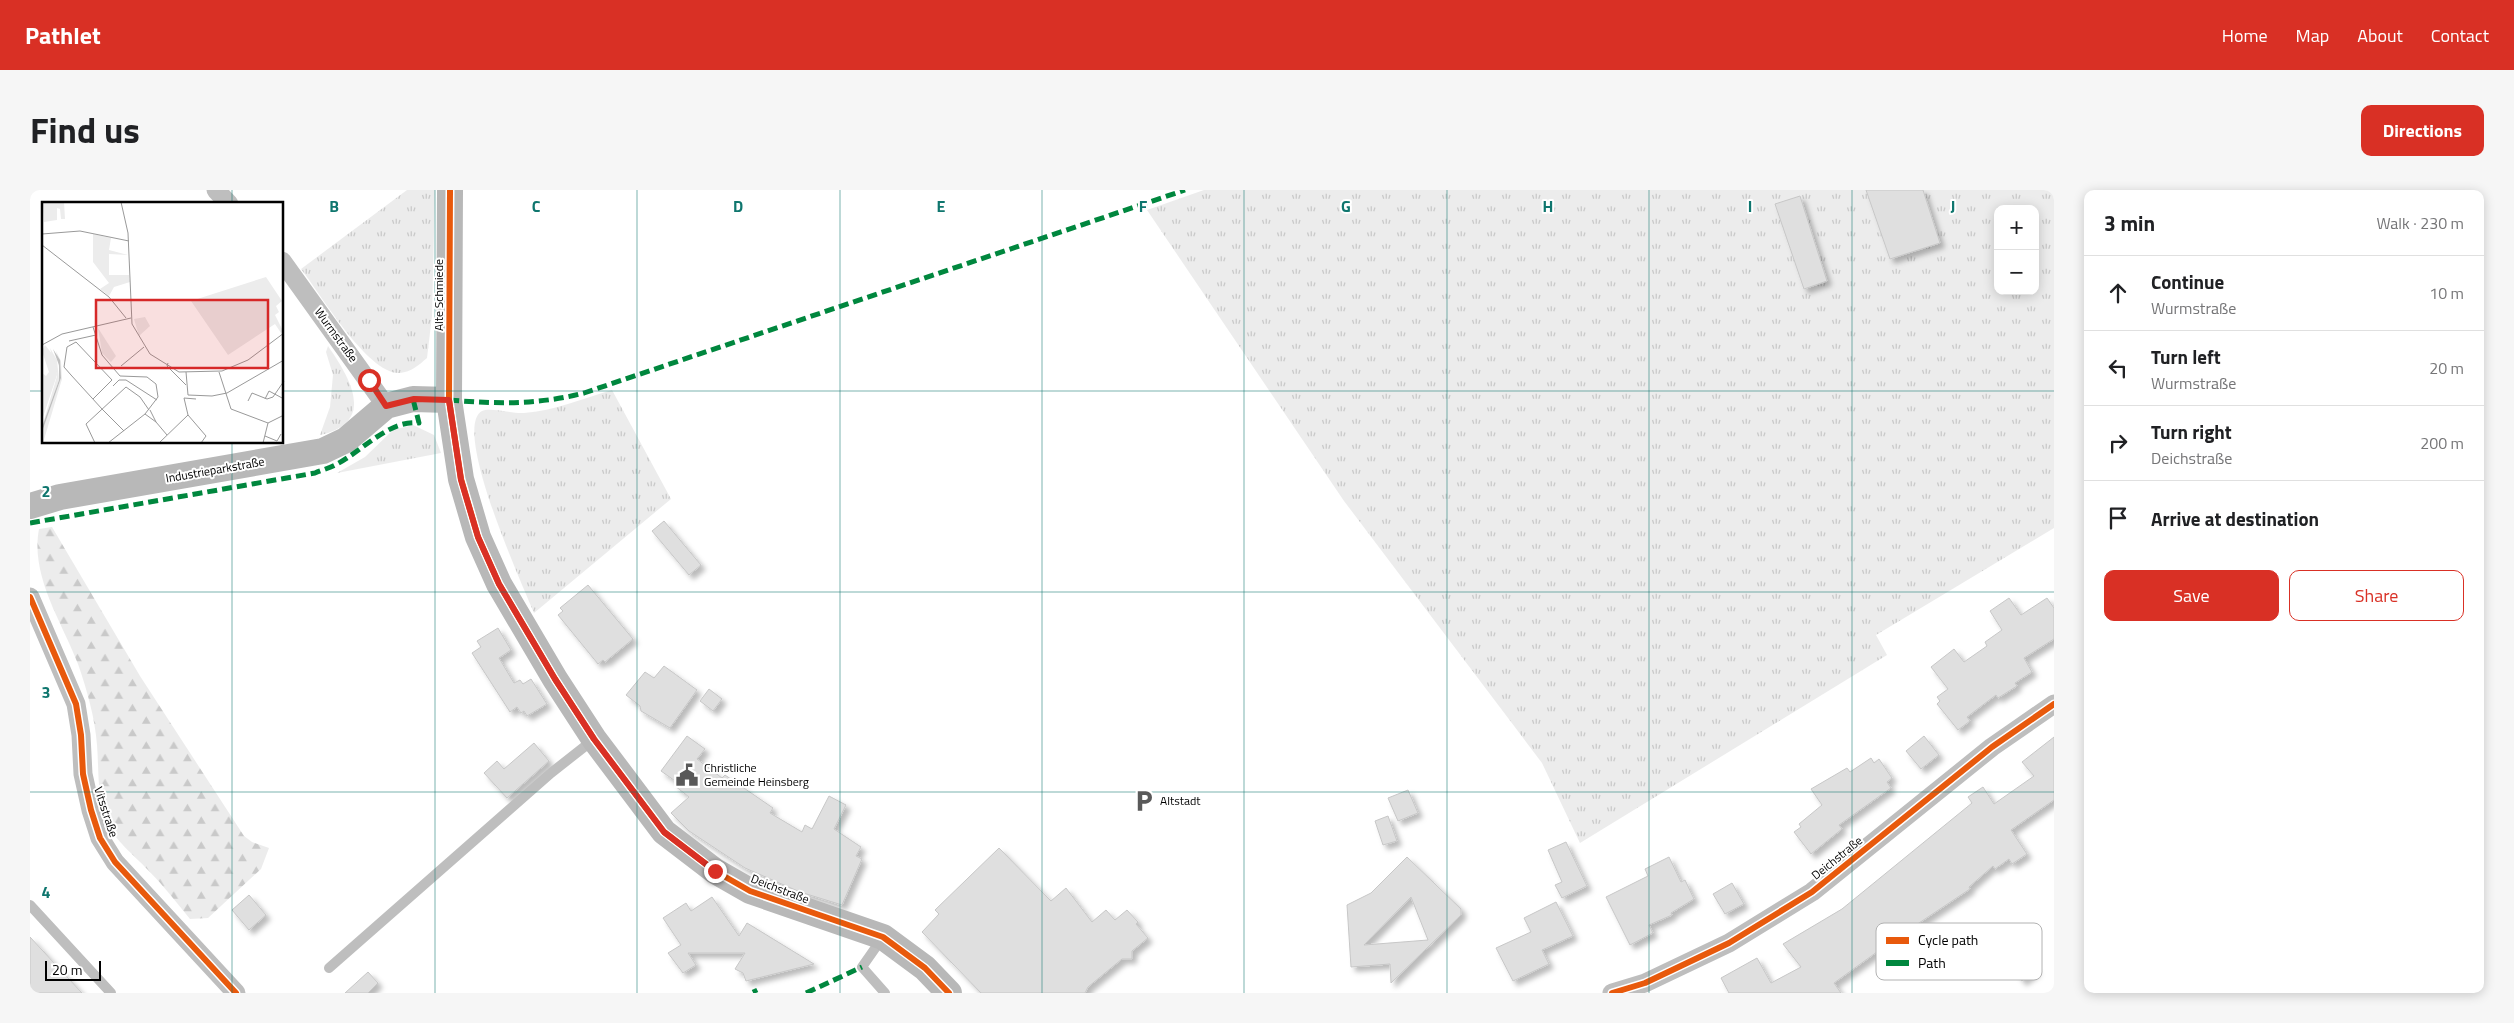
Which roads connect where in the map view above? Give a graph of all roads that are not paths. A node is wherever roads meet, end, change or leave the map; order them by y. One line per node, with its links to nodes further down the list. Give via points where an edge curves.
1 (216, 190): 3 (street)
2 (450, 190): 5 (street, Alte Schmiede)
3 (226, 202)
4 (284, 264): 6 (street, Wurmstraße)
5 (449, 400): 6 (street, via 414,399); 10 (street, Deichstraße, via 461,480 478,537 499,584)
6 (386, 406): 7 (street, Industrieparkstraße, via 346,440 323,452 60,497)
7 (30, 506)
8 (30, 599): 15 (street, Vitsstraße, via 76,704 83,774 100,838 115,862)
9 (2054, 704): 18 (street, Deichstraße, via 1992,747 1812,892 1729,943 1646,983)
10 (594, 739): 12 (street, Deichstraße, via 664,832 715,871 750,891); 13 (lane)
11 (30, 905): 14 (lane)
12 (883, 937): 16 (lane, via 862,967); 17 (street, Deichstraße, via 925,968)
13 (329, 968)
14 (111, 993)
15 (236, 993)
16 (885, 993)
17 (950, 993)
18 (1612, 993)

